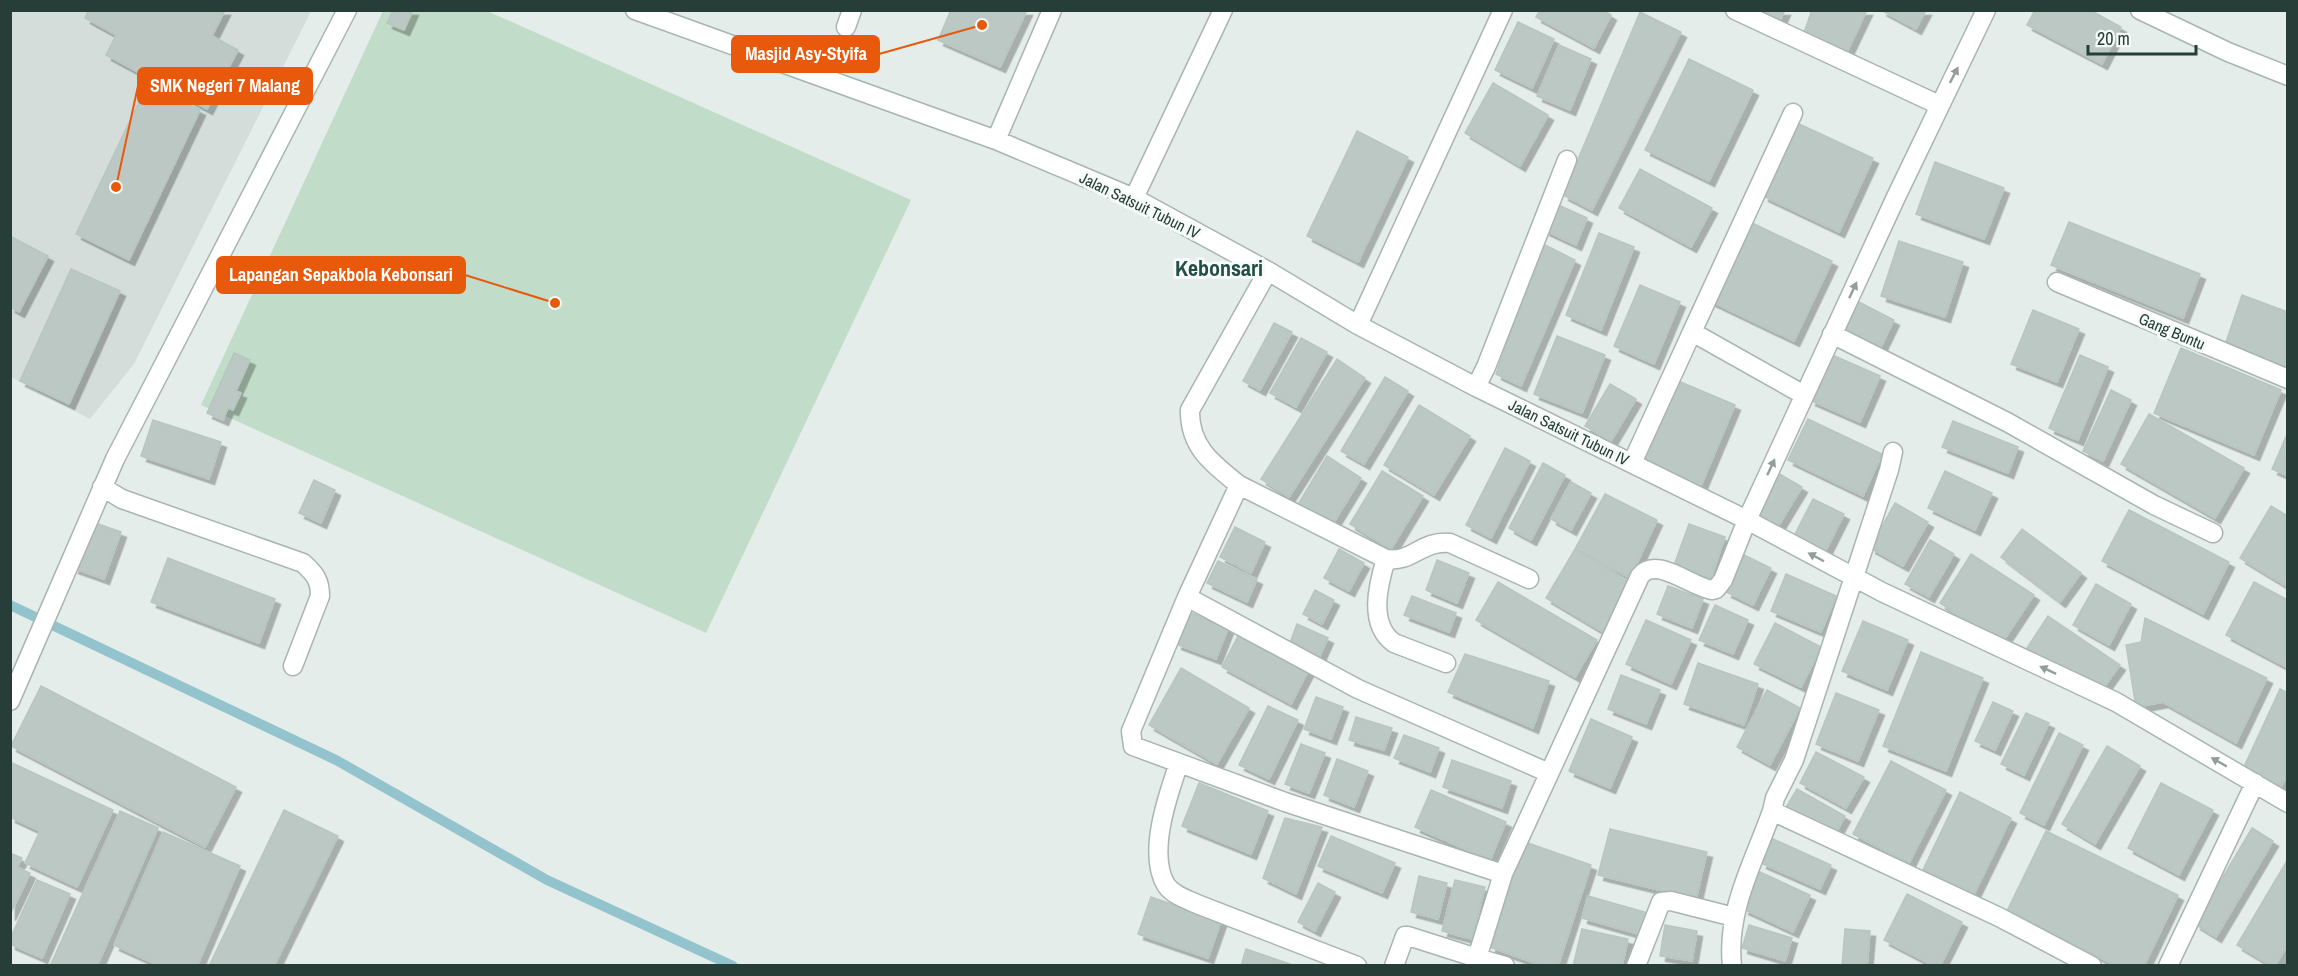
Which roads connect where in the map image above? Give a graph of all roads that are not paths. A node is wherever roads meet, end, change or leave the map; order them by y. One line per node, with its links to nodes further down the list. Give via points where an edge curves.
1 (347, 10): 26 (street)
2 (635, 10): 12 (street, Jalan Satsuit Tubun IV)
3 (1052, 10): 12 (street)
4 (1223, 10): 14 (street)
5 (1503, 10): 17 (street)
6 (1735, 10): 10 (street)
7 (1986, 10): 10 (street, one-way to 7)
8 (2140, 10): 9 (street)
9 (2288, 76)
10 (1939, 105): 19 (street, one-way to 10)
11 (1793, 113): 18 (street)
12 (996, 140): 14 (street, Jalan Satsuit Tubun IV)
13 (1567, 160): 21 (street)
14 (1134, 198): 15 (street, Jalan Satsuit Tubun IV)
15 (1268, 271): 17 (street, Jalan Satsuit Tubun IV); 25 (street, via 1190,410 1192,434 1199,448)
16 (2056, 282): 20 (street, Gang Buntu)
17 (1358, 325): 21 (street, Jalan Satsuit Tubun IV)
18 (1692, 332): 22 (street); 24 (street)
19 (1832, 334): 22 (street); 28 (street, via 2007,422 2154,505)
20 (2288, 379)
21 (1476, 387): 24 (street, Jalan Satsuit Tubun IV)
22 (1804, 395): 27 (street, one-way to 22)
23 (1893, 452): 30 (street)
24 (1632, 464): 27 (street, Jalan Satsuit Tubun IV)
25 (1239, 485): 29 (street); 32 (street)
26 (102, 487): 34 (street, via 122,499 303,563 315,574 320,596); 35 (street)
27 (1747, 520): 30 (street, Jalan Satsuit Tubun IV, one-way to 27); 37 (street, via 1716,589 1706,589 1654,568 1644,570)
28 (2213, 533)
29 (1386, 559): 31 (street, via 1406,558 1439,541); 33 (street, via 1377,606 1387,638)
30 (1854, 578): 38 (street, Jalan Satsuit Tubun IV, one-way to 30, via 2116,702); 40 (street, via 1794,760)
31 (1529, 579)
32 (1187, 597): 36 (street, via 1131,730 1134,746); 37 (street, via 1358,690)
33 (1446, 663)
34 (293, 666)
35 (10, 701)
36 (1179, 763): 41 (street); 44 (street, via 1161,827 1160,870 1167,886 1187,900)
37 (1549, 773): 41 (street)
38 (2255, 783): 39 (street, Jalan Satsuit Tubun IV); 50 (street)
39 (2288, 803)
40 (1772, 811): 42 (street); 49 (street, via 1999,917)
41 (1503, 874): 43 (street)
42 (1734, 917): 47 (street, via 1661,902); 48 (street)
43 (1478, 958): 45 (street, via 1408,936 1401,942); 46 (street)
44 (1357, 966)
45 (1394, 966)
46 (1505, 966)
47 (1636, 966)
48 (1732, 966)
49 (2092, 966)
50 (2168, 966)

